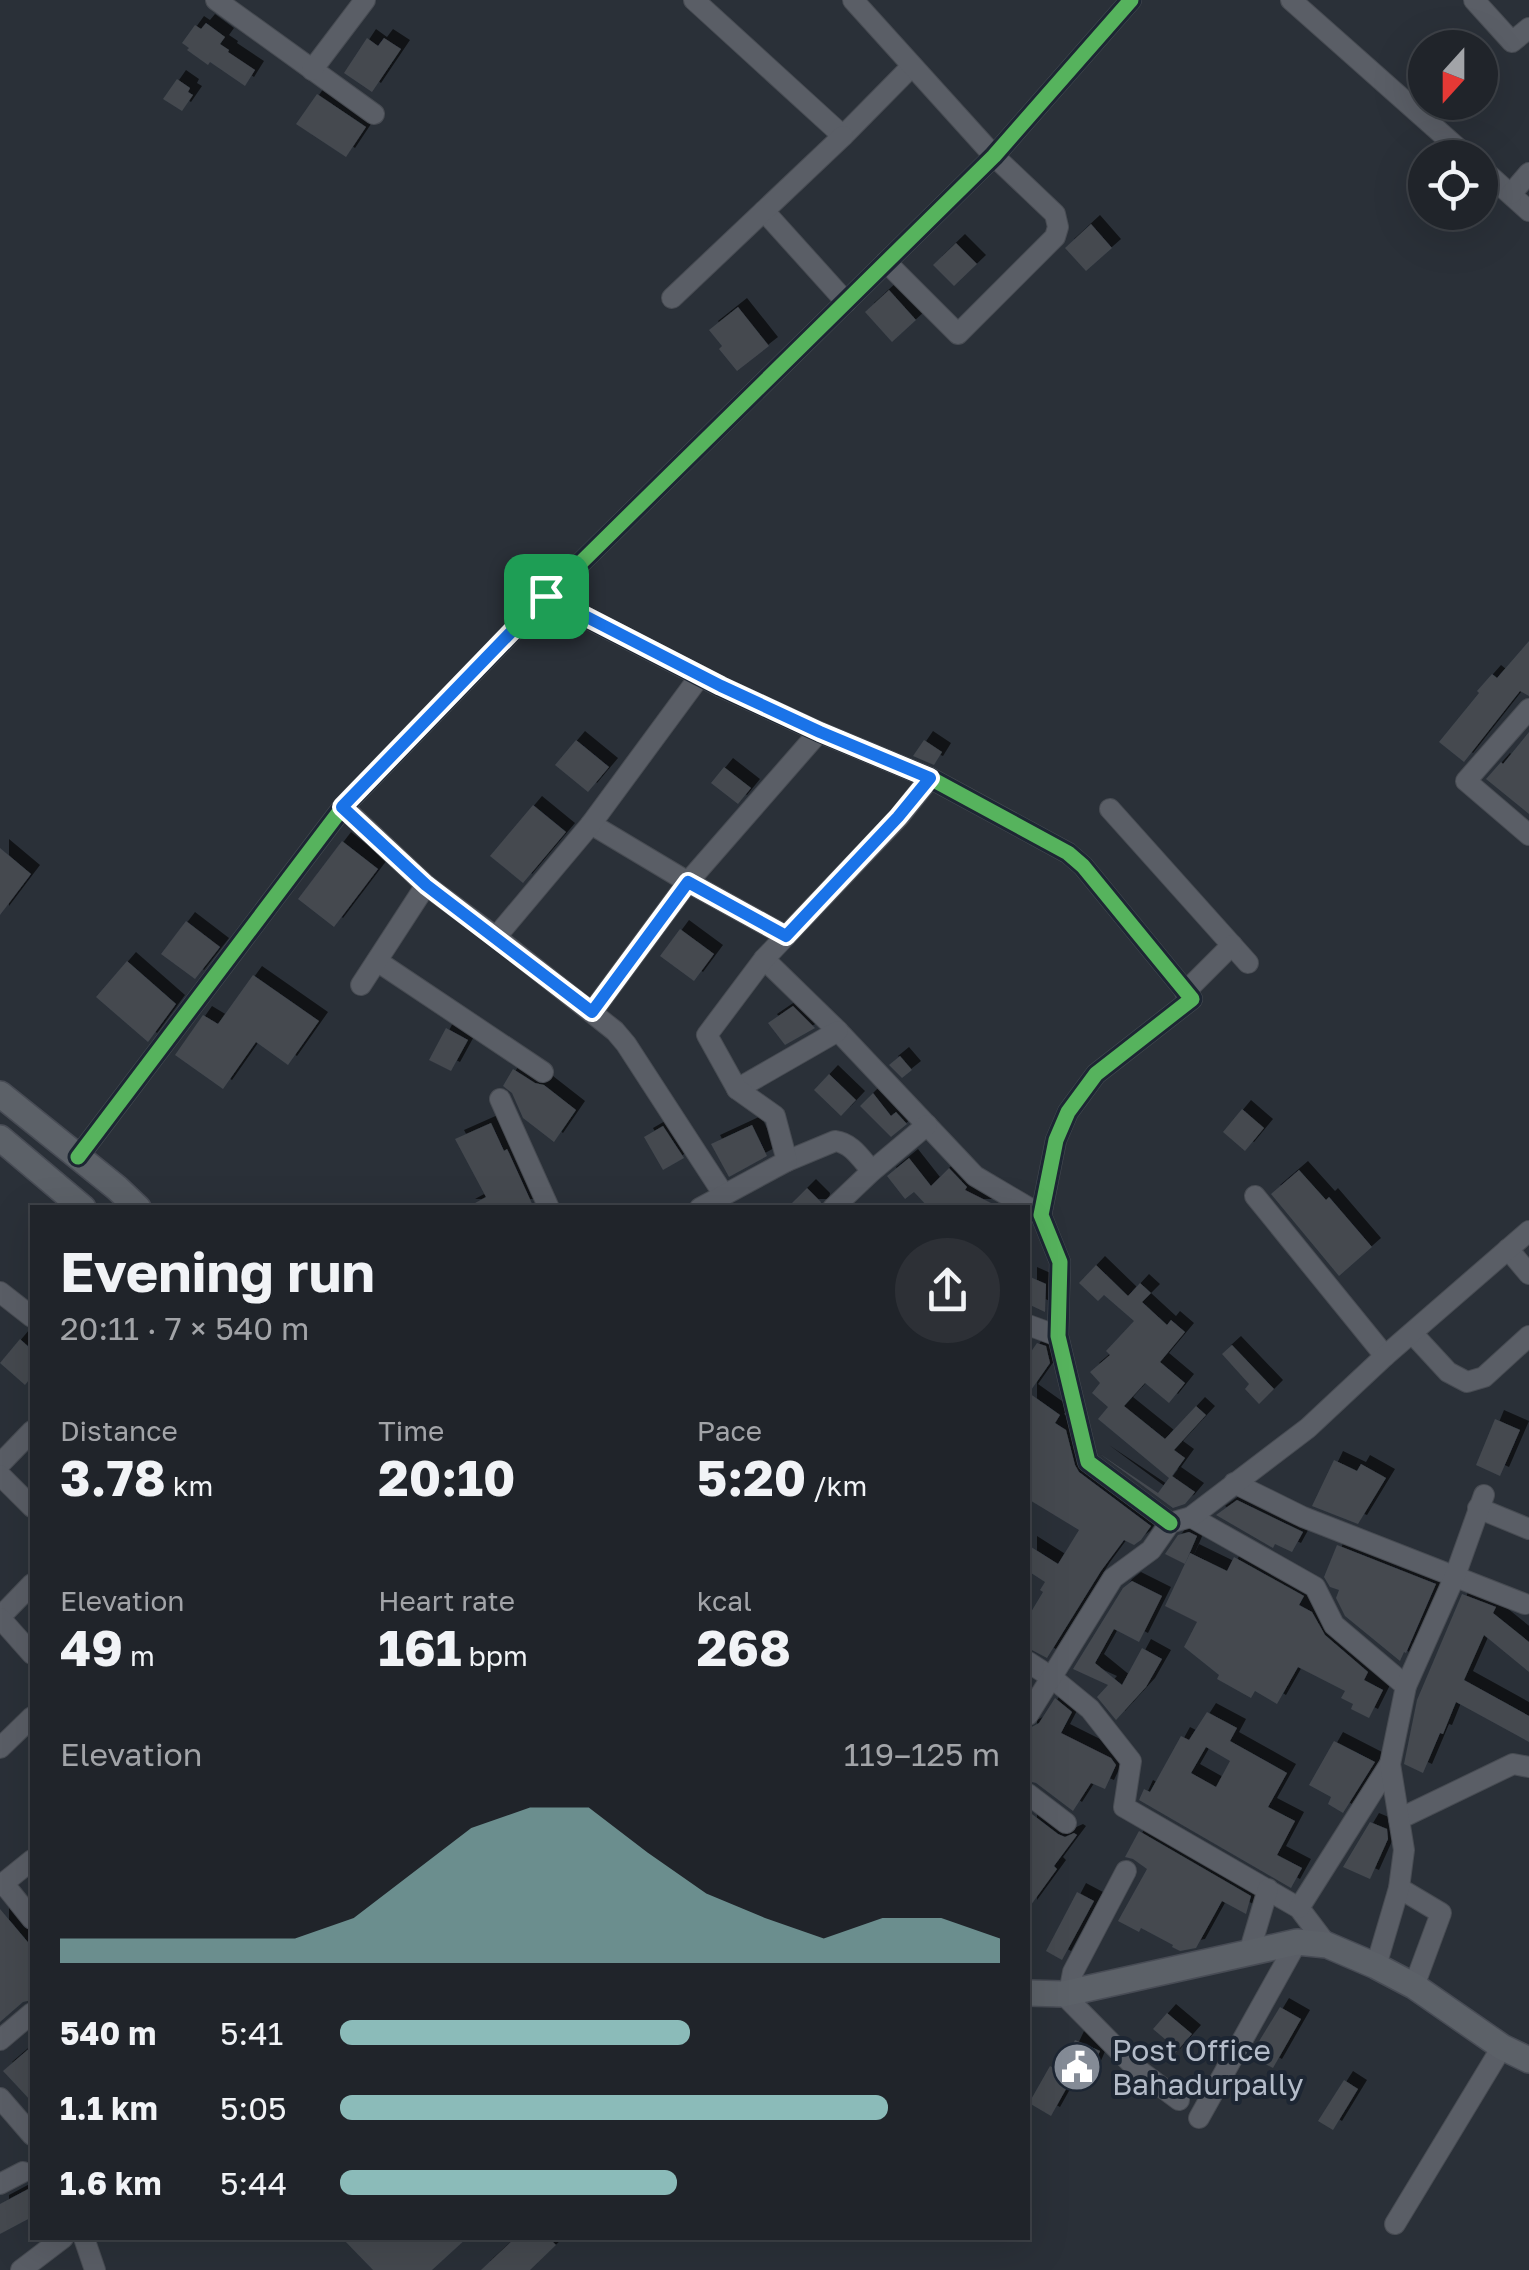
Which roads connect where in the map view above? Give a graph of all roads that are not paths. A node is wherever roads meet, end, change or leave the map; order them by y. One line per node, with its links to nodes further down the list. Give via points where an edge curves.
1 (216, 0): 10 (street)
2 (365, 0): 10 (street)
3 (694, 0): 12 (street)
4 (854, 0): 9 (street)
5 (1131, 0): 14 (street)
6 (1292, 0): 13 (street)
7 (1474, 0): 8 (street, via 1512,42)
8 (1529, 28)
9 (912, 66): 12 (street); 14 (street)
10 (312, 70): 11 (street)
11 (374, 114)
12 (843, 136): 18 (street)
13 (1450, 140)
14 (994, 156): 20 (street); 20 (street, via 1055,214 1056,237 958,334)
15 (1529, 174): 17 (street)
16 (1498, 183): 17 (street)
17 (1511, 194): 19 (street)
18 (764, 210): 21 (street); 22 (street)
19 (1529, 211)
20 (886, 262): 22 (street)
21 (672, 298)
22 (846, 302): 23 (street)
23 (546, 596): 24 (street); 28 (street)
24 (700, 676): 26 (street); 30 (street)
25 (1529, 709): 31 (street, via 1466,781)
26 (820, 732): 27 (street); 32 (street)
27 (930, 778): 34 (street); 41 (street, via 1068,853)
28 (342, 807): 33 (street); 50 (street)
29 (1110, 809): 36 (street)
30 (591, 824): 32 (street); 35 (street)
31 (1529, 835)
32 (688, 882): 34 (street); 42 (street)
33 (426, 885): 35 (street); 38 (street)
34 (786, 936): 37 (street)
35 (496, 937): 42 (street)
36 (1232, 945): 39 (street); 41 (street)
37 (764, 959): 43 (street); 45 (street, via 707,1036)
38 (377, 961): 40 (street); 44 (street)
39 (1248, 964)
40 (361, 985)
41 (1185, 992): 62 (street, via 1192,999 1096,1074 1068,1112)
42 (592, 1012): 53 (street, via 626,1044)
43 (838, 1031): 45 (street); 48 (street)
44 (544, 1072)
45 (737, 1089): 51 (street, via 774,1116)
46 (0, 1094): 50 (main road)
47 (500, 1099): 57 (street)
48 (927, 1125): 52 (street); 60 (street, via 976,1176)
49 (0, 1138): 55 (main road)
50 (78, 1157): 56 (main road)
51 (787, 1162): 52 (street, via 835,1141); 53 (street)
52 (872, 1171): 59 (street)
53 (724, 1195): 58 (street)
54 (1255, 1196): 72 (street)
55 (80, 1205)
56 (135, 1205)
57 (548, 1205)
58 (706, 1205)
59 (836, 1205)
60 (1026, 1205)
61 (1030, 1208): 62 (street)
62 (1041, 1214): 70 (street, via 1060,1262)
63 (1529, 1231): 64 (street)
64 (1508, 1249): 65 (street); 69 (street)
65 (1529, 1274)
66 (0, 1292): 67 (street)
67 (30, 1315)
68 (1030, 1326): 70 (street)
69 (1412, 1333): 71 (street, via 1448,1372 1467,1382 1484,1377); 72 (street)
70 (1058, 1336): 80 (street, via 1088,1462)
71 (1529, 1336)
72 (1385, 1356): 78 (street, via 1308,1428)
73 (0, 1432): 75 (street)
74 (30, 1433): 75 (street)
75 (16, 1448): 76 (street)
76 (0, 1464)
77 (0, 1475): 79 (street)
78 (1234, 1482): 80 (street); 82 (street, via 1303,1517)
79 (30, 1505)
80 (1180, 1520): 88 (street, via 1113,1578); 89 (street, via 1316,1587 1334,1625)
81 (1529, 1529): 82 (street, via 1481,1501)
82 (1454, 1576): 84 (street); 89 (street)
83 (30, 1586): 85 (street)
84 (1526, 1604)
85 (0, 1618): 86 (street)
86 (30, 1652)
87 (1030, 1663): 88 (street)
88 (1051, 1677): 90 (street); 102 (street, via 1090,1710 1131,1760 1124,1807)
89 (1406, 1686): 93 (street)
90 (1030, 1713)
91 (30, 1719): 92 (street)
92 (0, 1748)
93 (1390, 1764): 96 (street); 103 (street)
94 (1529, 1767): 96 (street, via 1513,1764)
95 (1030, 1796): 97 (street)
96 (1399, 1819): 101 (street)
97 (1066, 1823)
98 (30, 1862): 100 (street)
99 (1126, 1871): 111 (street)
100 (1, 1884): 104 (street)
101 (1399, 1888): 108 (street); 109 (street, via 1440,1913)
102 (1268, 1889): 103 (street); 107 (street)
103 (1298, 1908): 106 (street)
104 (30, 1917)
105 (1297, 1942): 106 (main road); 107 (main road); 118 (street)
106 (1327, 1944): 108 (main road)
107 (1249, 1953): 111 (main road)
108 (1376, 1966): 109 (main road)
109 (1414, 1986): 114 (main road)
110 (1030, 1993): 111 (main road)
111 (1066, 1994): 117 (street, via 1136,2068)
112 (30, 2014): 113 (street)
113 (0, 2040)
114 (1502, 2047): 115 (main road); 122 (street)
115 (1529, 2060)
116 (0, 2098): 119 (street)
117 (1178, 2100)
118 (1199, 2118)
119 (30, 2133)
120 (23, 2172): 121 (street)
121 (0, 2184)
122 (1396, 2224)
123 (59, 2240): 125 (street)
124 (85, 2240): 126 (street)
125 (21, 2270)
126 (95, 2270)

